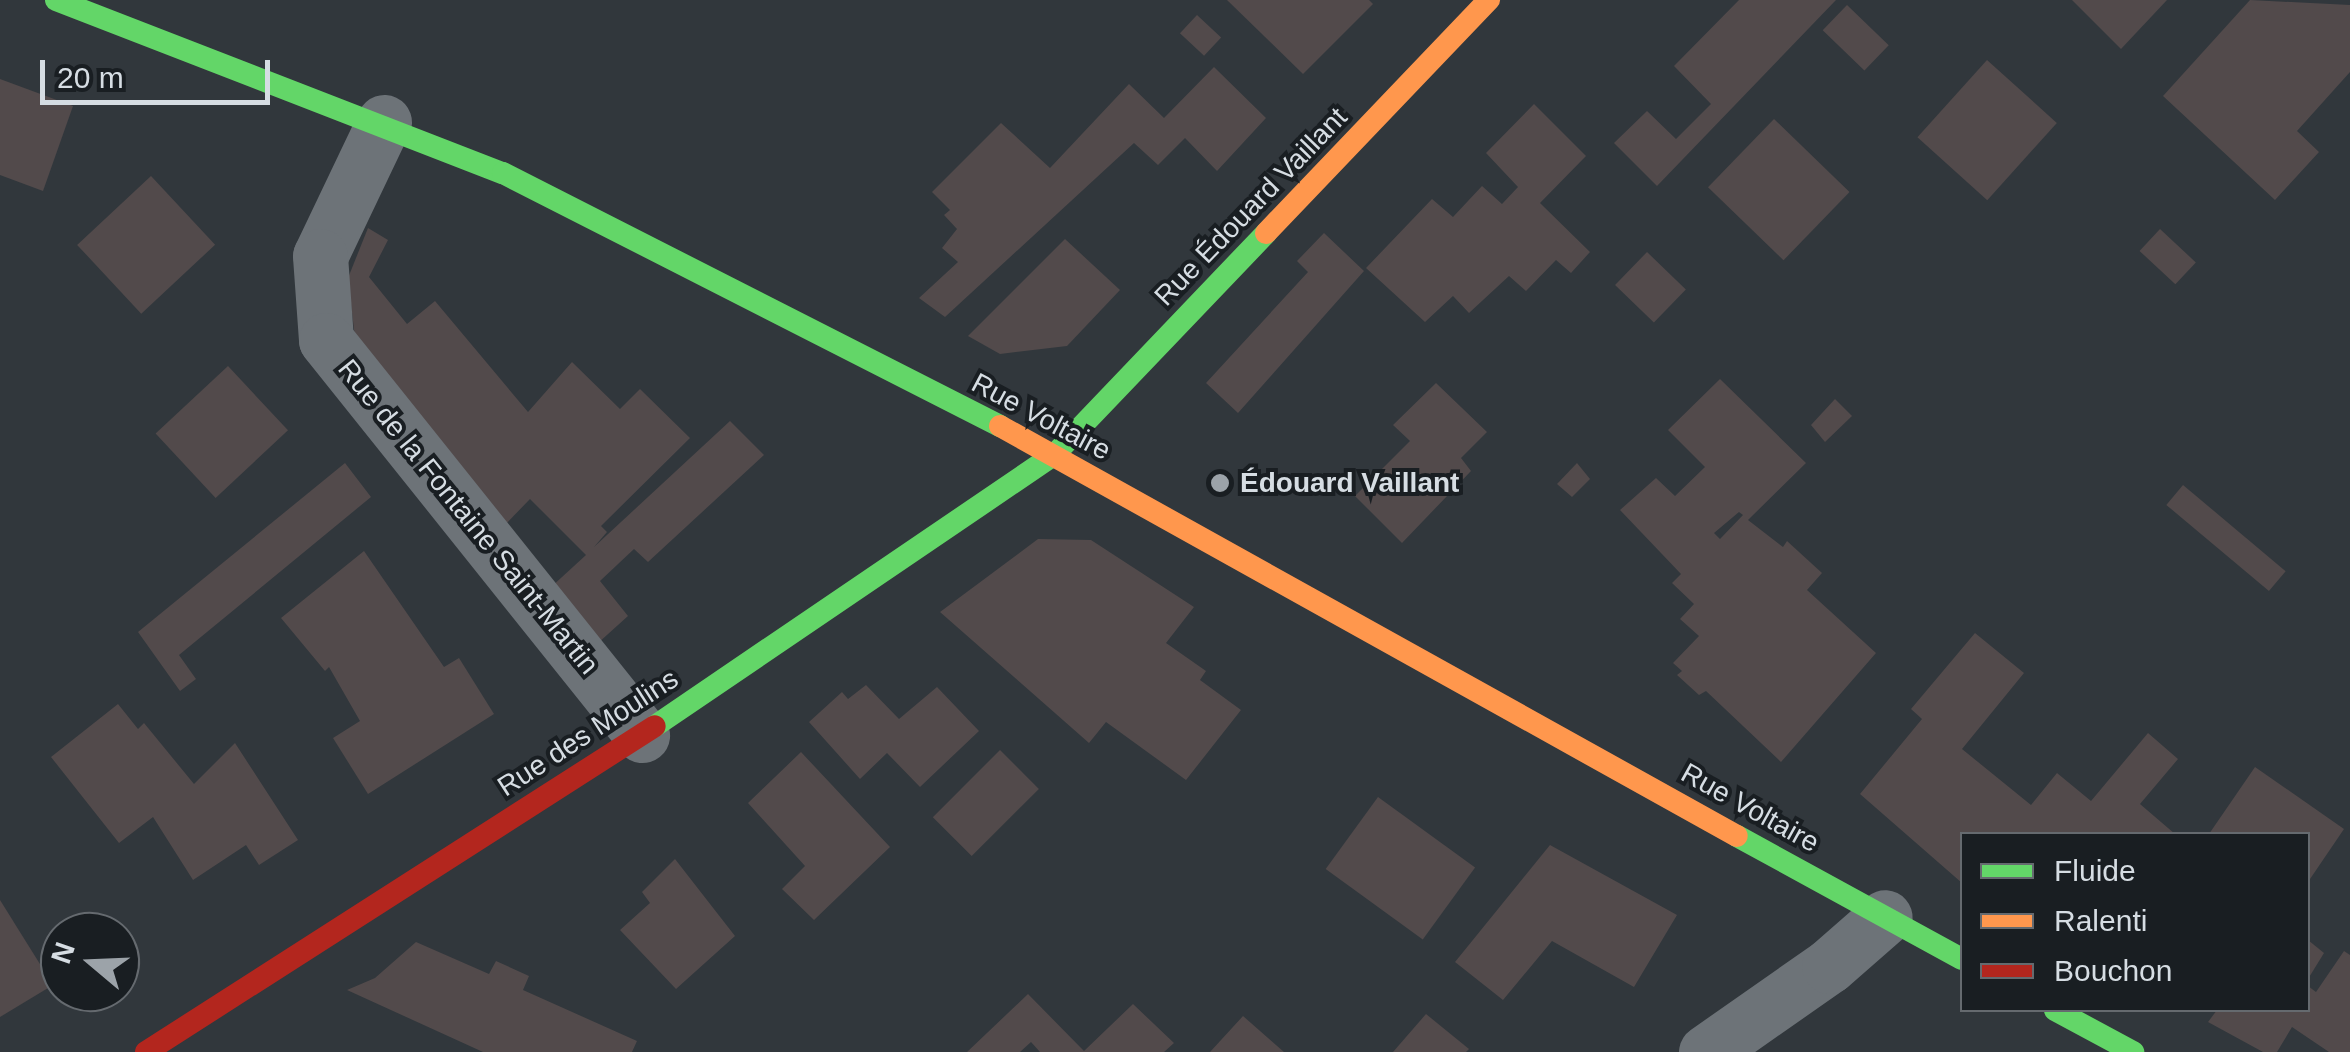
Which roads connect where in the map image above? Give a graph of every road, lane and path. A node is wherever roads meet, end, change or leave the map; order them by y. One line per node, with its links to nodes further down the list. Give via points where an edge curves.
1 (56, 0): 3 (street, Rue Voltaire)
2 (1490, 0): 4 (street, Rue Édouard Vaillant)
3 (384, 122): 4 (street, Rue Voltaire, via 503,173); 5 (street, Rue de la Fontaine Saint-Martin, via 320,256 326,340)
4 (1056, 454): 5 (street, Rue des Moulins); 6 (street, Rue Voltaire, via 1128,502)
5 (642, 735): 9 (street, Rue des Moulins)
6 (1886, 917): 7 (street, Rue Voltaire); 10 (street)
7 (1960, 958)
8 (2060, 1012): 11 (street)
9 (146, 1052)
10 (1706, 1052)
11 (2134, 1052)

